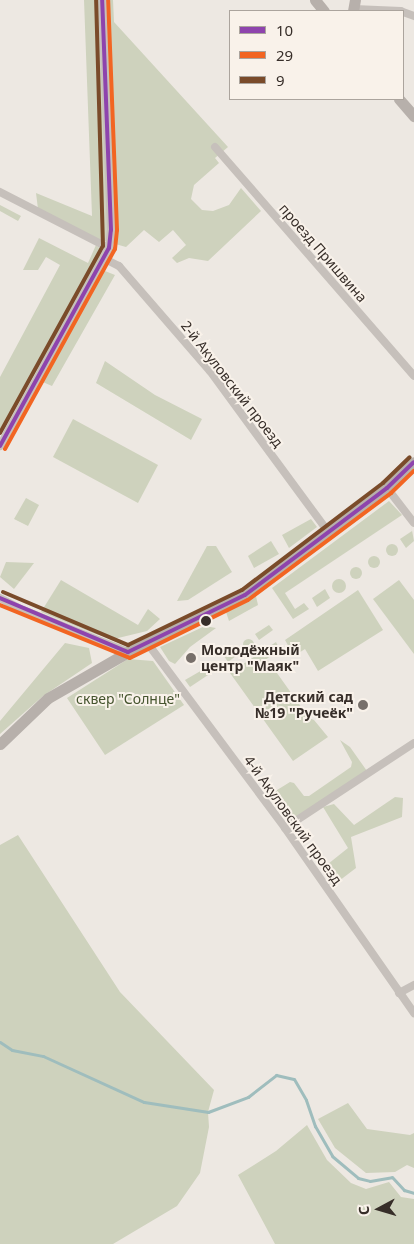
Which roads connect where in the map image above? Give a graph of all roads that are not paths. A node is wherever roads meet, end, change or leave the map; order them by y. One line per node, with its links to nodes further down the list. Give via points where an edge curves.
1 (102, 0): 10 (street, via 112,230)
2 (315, 0): 4 (street)
3 (354, 7): 5 (street)
4 (323, 10)
5 (383, 10)
6 (400, 100): 7 (street)
7 (414, 116)
8 (215, 147): 12 (street, проезд Пришвина)
9 (0, 192): 10 (street)
10 (109, 248): 11 (street)
11 (105, 259): 13 (street); 17 (street, 2-й Акуловский проезд, via 119,266 210,371)
12 (414, 376)
13 (0, 446)
14 (414, 462): 15 (street)
15 (388, 488): 16 (street); 17 (street)
16 (414, 523)
17 (329, 533): 19 (street, via 245,595)
18 (0, 598): 20 (street)
19 (148, 644): 20 (street); 23 (street, 4-й Акуловский проезд)
20 (128, 652): 22 (street, via 48,698)
21 (414, 743): 23 (street)
22 (0, 744)
23 (285, 828): 25 (street, 4-й Акуловский проезд)
24 (414, 985): 25 (street)
25 (399, 993): 26 (street, 4-й Акуловский проезд)
26 (414, 1013)

